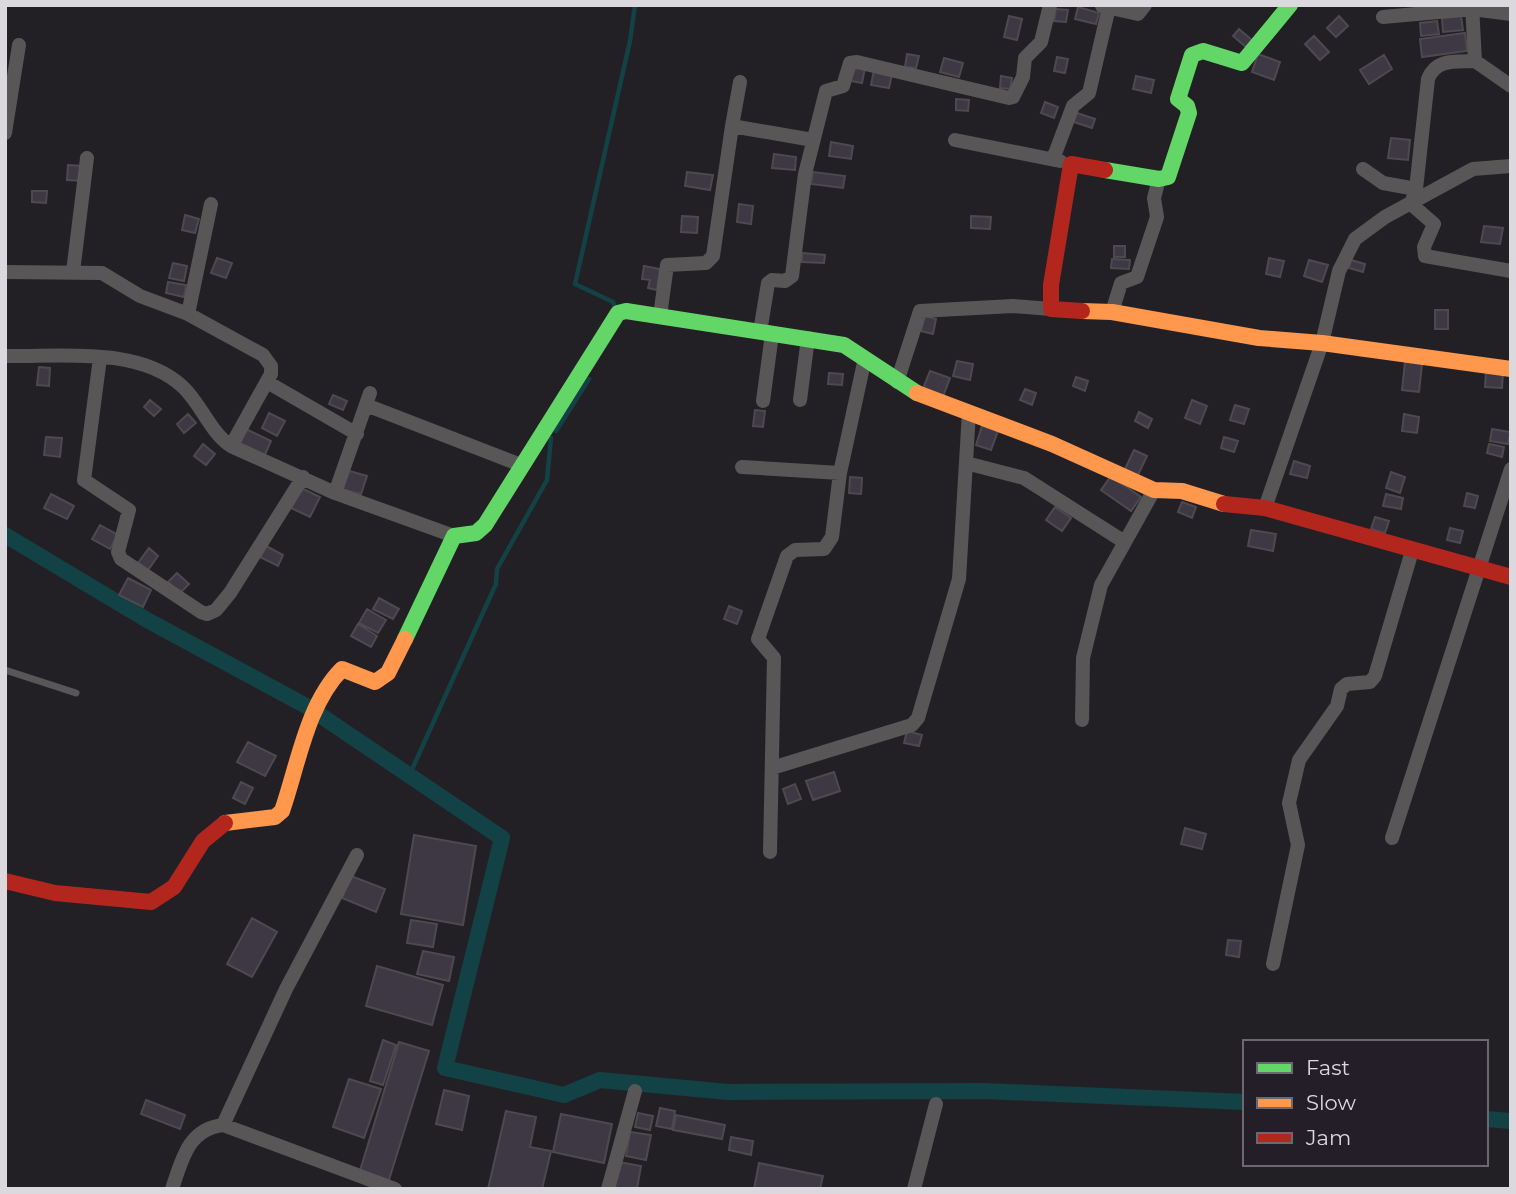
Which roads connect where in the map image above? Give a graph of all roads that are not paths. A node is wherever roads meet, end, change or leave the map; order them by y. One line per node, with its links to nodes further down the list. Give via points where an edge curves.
1 (1050, 5): 14 (street, via 1041,42 1025,58 1023,77 1013,97 853,62 843,86 826,91)
2 (1145, 5): 4 (street, via 1139,14)
3 (1290, 5): 21 (street, via 1242,62 1203,51 1192,55 1178,94 1189,113 1170,175)
4 (1105, 6): 17 (street, via 1089,93 1073,106)
5 (1472, 7): 6 (street); 7 (street); 9 (street)
6 (1511, 14)
7 (1383, 17)
8 (19, 45): 13 (street)
9 (1475, 61): 11 (street); 22 (street, via 1442,62 1431,71)
10 (740, 82): 12 (street)
11 (1511, 86)
12 (732, 126): 14 (street); 31 (street, via 713,256 706,264 667,265)
13 (5, 133)
14 (813, 140): 32 (street, via 792,276 768,284)
15 (955, 140): 17 (street)
16 (87, 158): 27 (street)
17 (1053, 159): 18 (street)
18 (1071, 164): 21 (street); 28 (street)
19 (1511, 166): 24 (street, via 1473,169)
20 (1363, 169): 22 (street, via 1385,184)
21 (1158, 178): 29 (street, via 1157,218 1137,277 1121,283)
22 (1416, 189): 24 (street)
23 (211, 204): 30 (street)
24 (1410, 204): 25 (street, via 1434,224 1425,256); 34 (street, via 1354,239 1339,271)
25 (1511, 271)
26 (5, 272): 27 (street)
27 (73, 272): 30 (street, via 102,273 140,296)
28 (1051, 309): 29 (street); 40 (street, via 1013,306 920,311)
29 (1112, 312): 34 (street, via 1221,332)
30 (188, 314): 39 (street, via 263,355 272,370)
31 (660, 316): 32 (street); 47 (street, via 618,313 584,374)
32 (766, 333): 33 (street); 42 (street)
33 (808, 338): 37 (street, via 844,345); 41 (street)
34 (1322, 342): 38 (street); 54 (street)
35 (5, 356): 36 (street)
36 (100, 358): 45 (street, via 150,367 184,387); 51 (street, via 85,480 129,510 118,552 121,559 201,612 216,610 230,593)
37 (865, 358): 40 (street); 50 (street)
38 (1511, 369)
39 (267, 382): 44 (street); 45 (street)
40 (897, 382): 43 (street, via 920,396)
41 (800, 400)
42 (763, 401)
43 (970, 412): 46 (street); 52 (street)
44 (357, 434): 47 (street, via 368,399); 53 (street)
45 (231, 446): 51 (street)
46 (966, 463): 56 (street, via 1024,478); 63 (street, via 958,579 915,723)
47 (521, 465): 55 (street, via 485,524 476,533)
48 (741, 467): 50 (street)
49 (1511, 469): 58 (street)
50 (840, 472): 63 (street, via 829,545 818,551 794,550 786,556 758,639 774,658)
51 (303, 478): 53 (street)
52 (1154, 490): 54 (street); 56 (street)
53 (335, 494): 55 (street)
54 (1265, 508): 57 (street)
55 (454, 536): 67 (street, via 381,680 375,682 342,669 331,679 312,720 282,811 266,820 235,819 214,828 163,898 139,903 55,893)
56 (1123, 541): 62 (street, via 1101,585 1083,658)
57 (1412, 551): 58 (street); 68 (street, via 1375,676 1370,682 1341,688 1337,706 1299,760 1289,803 1298,845)
58 (1477, 567): 59 (street); 64 (street)
59 (1511, 577)
60 (5, 670): 61 (lane)
61 (76, 693)
62 (1082, 720)
63 (772, 768): 65 (street)
64 (1392, 838)
65 (770, 852)
66 (357, 855): 71 (street, via 286,989)
67 (5, 881)
68 (1273, 964)
69 (635, 1091): 74 (street)
70 (936, 1104): 75 (street)
71 (223, 1125): 72 (street, via 203,1130 186,1148); 73 (street)
72 (172, 1189)
73 (395, 1189)
74 (608, 1189)
75 (914, 1189)

